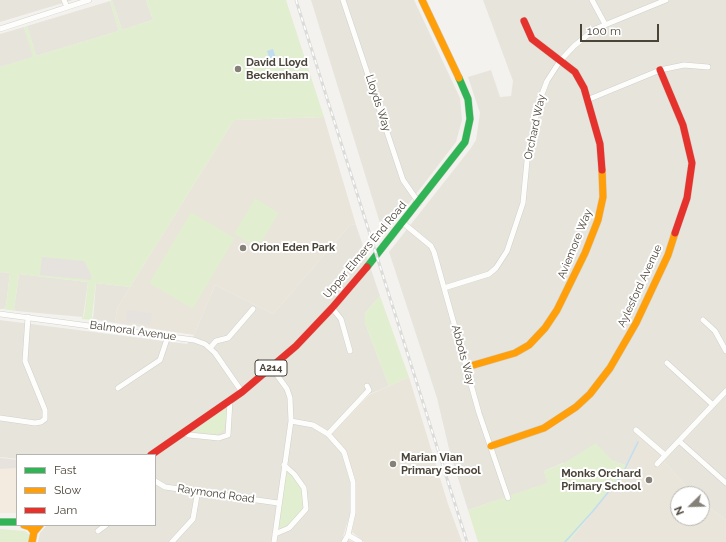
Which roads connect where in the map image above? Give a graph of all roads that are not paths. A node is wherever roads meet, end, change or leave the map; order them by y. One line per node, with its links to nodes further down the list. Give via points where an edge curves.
1 (64, 0): 7 (street)
2 (89, 0): 7 (street)
3 (343, 0): 15 (street, Lloyds Way, via 403,180)
4 (422, 0): 15 (street, Upper Elmers End Road / A214, via 466,93 470,119 468,134 461,149)
5 (592, 0): 9 (street)
6 (665, 0): 9 (street, Orchard Way)
7 (66, 7): 10 (street)
8 (524, 20): 11 (street, Aviemore Way, via 532,39)
9 (605, 24): 11 (street, Orchard Way, via 578,42)
10 (0, 28)
11 (560, 61): 14 (street, Aviemore Way, via 579,79); 17 (street, Orchard Way, via 547,81 539,102 523,203 508,247 496,268 485,276)
12 (708, 67): 13 (street, via 684,65)
13 (660, 70): 14 (street); 42 (street, Aylesford Avenue, via 683,125 692,163 687,198 668,255 636,323 610,368 590,394 576,407 544,428)
14 (588, 100): 29 (street, Aviemore Way, via 600,144 603,190 598,220 580,264 558,310 538,337 515,353)
15 (419, 203): 16 (street, Upper Elmers End Road / A214)
16 (402, 223): 17 (street, Abbots Way, via 432,249); 18 (street, Upper Elmers End Road / A214)
17 (444, 288): 29 (street, Abbots Way)
18 (332, 308): 25 (street, via 341,319); 28 (street, Upper Elmers End Road / A214)
19 (253, 309): 24 (street, via 228,338 216,341)
20 (0, 314): 21 (street, Balmoral Avenue)
21 (28, 318): 23 (street, Balmoral Avenue); 36 (street, via 25,360 45,410 45,419 35,423)
22 (703, 320): 26 (street, via 715,331)
23 (168, 336): 24 (street, Balmoral Avenue, via 194,340); 31 (street, via 160,360)
24 (210, 348): 33 (street, Balmoral Avenue)
25 (350, 351)
26 (726, 351)
27 (667, 363): 35 (street)
28 (272, 368): 33 (street, Upper Elmers End Road / A214); 37 (street, via 287,389)
29 (467, 368): 42 (street, Abbots Way)
30 (367, 386): 40 (street, via 369,390)
31 (118, 388)
32 (726, 391): 35 (street)
33 (242, 392): 34 (street, Upper Elmers End Road / A214)
34 (230, 400): 39 (street, Upper Elmers End Road / A214); 39 (street, via 228,435 219,438 189,435)
35 (713, 405): 41 (street)
36 (0, 418)
37 (291, 421): 40 (street, via 313,424); 46 (street)
38 (636, 430): 44 (street)
39 (184, 432): 43 (street, Upper Elmers End Road / A214)
40 (328, 434): 60 (street, via 344,452 352,482 353,513)
41 (679, 441): 44 (street); 48 (street)
42 (491, 446): 50 (street, Abbots Way)
43 (152, 454)
44 (665, 454): 45 (street)
45 (657, 464)
46 (284, 465): 51 (street); 59 (street, via 304,488 306,509 289,528)
47 (156, 482): 49 (street, Raymond Road, via 165,487)
48 (726, 483)
49 (198, 490): 51 (street, Raymond Road); 62 (street, via 193,518)
50 (508, 498)
51 (278, 503): 59 (street)
52 (0, 522): 53 (street)
53 (16, 522)
54 (28, 526): 58 (street)
55 (39, 526): 58 (street)
56 (105, 526): 57 (street)
57 (98, 531)
58 (34, 532): 61 (street)
59 (275, 534): 63 (street)
60 (348, 534): 64 (street); 65 (street)
61 (32, 542)
62 (172, 542)
63 (274, 542)
64 (344, 542)
65 (360, 542)

